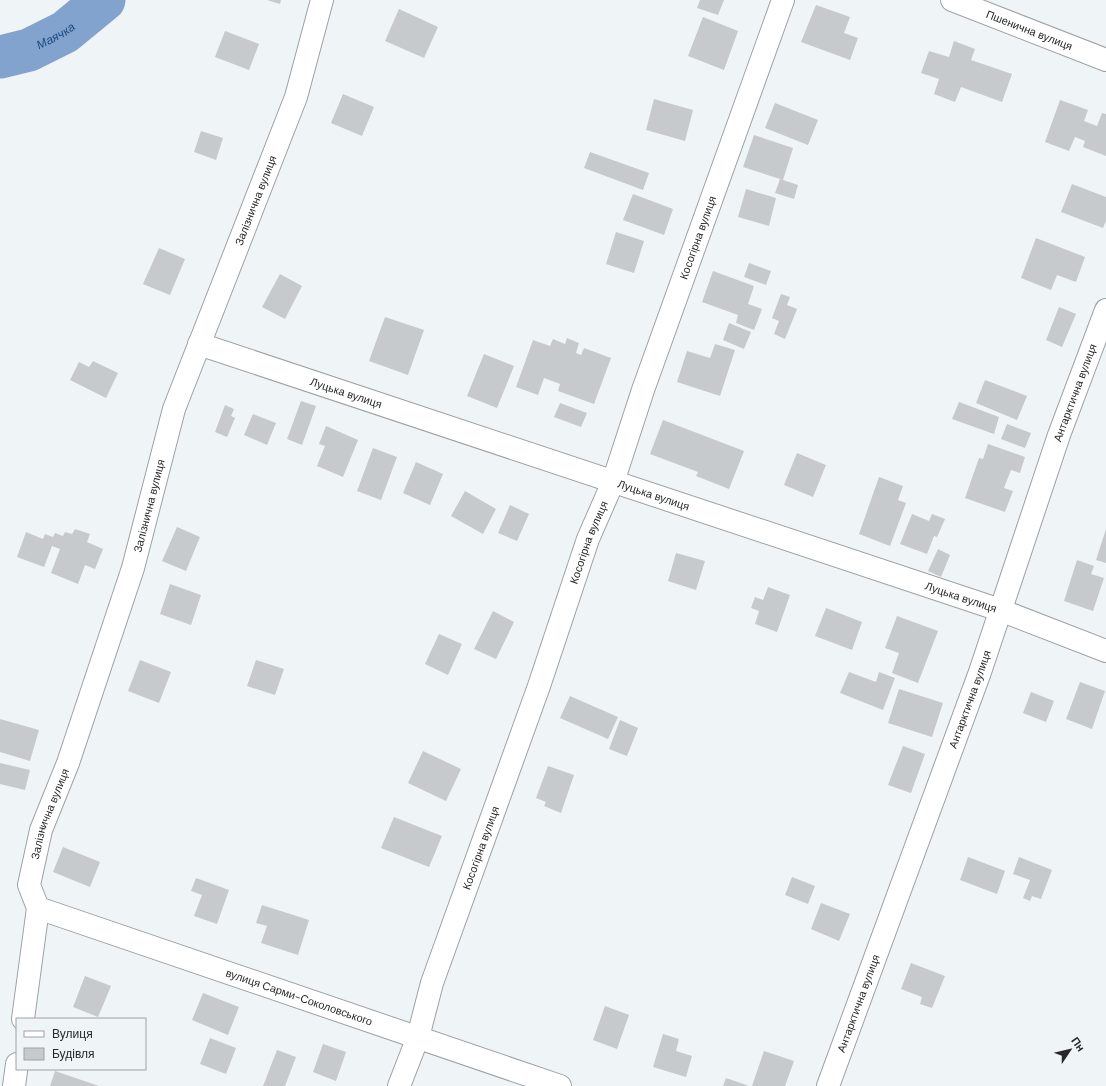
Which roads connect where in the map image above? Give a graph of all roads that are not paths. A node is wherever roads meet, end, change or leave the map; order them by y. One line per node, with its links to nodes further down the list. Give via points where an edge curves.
1 (322, 0): 6 (street, Залізнична вулиця, via 296,97)
2 (783, 0): 7 (street, Косогірна вулиця, via 643,390)
3 (952, 0): 4 (street, Пшенична вулиця)
4 (1106, 60)
5 (1106, 310): 8 (street, Антарктична вулиця, via 1059,435)
6 (199, 344): 7 (street, Луцька вулиця); 10 (street, Залізнична вулиця, via 174,409 133,568 68,763 42,830 29,885)
7 (613, 482): 8 (street, Луцька вулиця); 12 (street, Косогірна вулиця, via 588,539 529,715 432,983)
8 (1000, 610): 9 (street, Луцька вулиця); 17 (street, Антарктична вулиця, via 980,672)
9 (1106, 651)
10 (38, 908): 11 (street, Залізнична вулиця); 12 (street, вулиця Сарми-Соколовського)
11 (23, 1018)
12 (418, 1037): 15 (street, Косогірна вулиця); 16 (street, вулиця Сарми-Соколовського)
13 (16, 1070): 14 (street)
14 (14, 1086)
15 (399, 1086)
16 (560, 1086)
17 (828, 1086)

